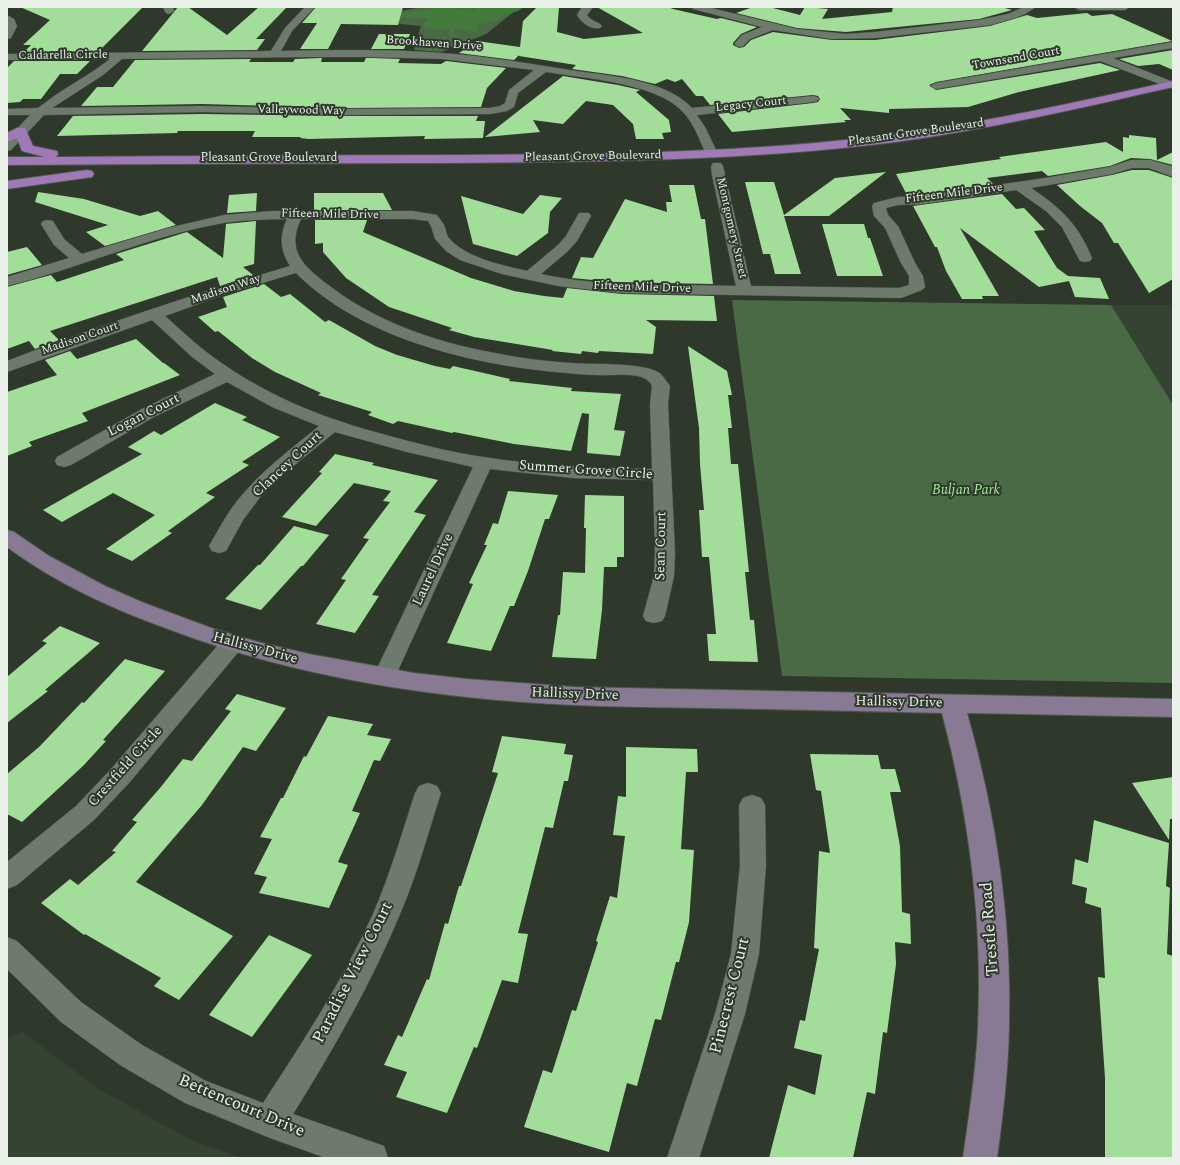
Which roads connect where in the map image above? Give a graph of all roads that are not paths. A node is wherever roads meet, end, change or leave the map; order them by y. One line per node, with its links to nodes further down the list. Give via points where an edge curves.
1 (310, 7): 15 (street, via 288,30)
2 (588, 7): 10 (street, via 582,15 584,19)
3 (696, 7): 8 (street)
4 (730, 7): 8 (street)
5 (1031, 7): 11 (street, via 1005,18 984,23 870,36 833,36 791,32)
6 (1079, 7): 7 (street)
7 (1125, 7)
8 (716, 12): 11 (street)
9 (7, 18): 12 (street, via 12,26)
10 (597, 26)
11 (771, 27): 13 (street, via 746,37)
12 (7, 36)
13 (739, 44)
14 (1173, 45): 18 (street, Townsend Court)
15 (274, 54): 16 (street, Brookhaven Drive); 19 (street, Brookhaven Drive, via 408,54 481,60)
16 (119, 56): 17 (street, Caldarella Circle); 23 (street, via 108,67)
17 (7, 57)
18 (1100, 57): 20 (street); 21 (street, Townsend Court)
19 (543, 69): 23 (street, Valleywood Way, via 513,92 510,105 490,111); 25 (street, Brookhaven Drive, via 611,80 647,89 670,98)
20 (1171, 85): 33 (main road, Pleasant Grove Boulevard, via 1032,115 894,138 863,147)
21 (936, 86)
22 (813, 99): 25 (street, Legacy Court)
23 (41, 111): 24 (street); 26 (street)
24 (7, 112)
25 (689, 112): 33 (street, Brookhaven Drive, via 695,119)
26 (21, 131): 27 (main road); 29 (street); 32 (main road, via 27,148 31,150)
27 (7, 138)
28 (928, 146): 30 (main road, Pleasant Grove Boulevard)
29 (7, 147)
30 (870, 153)
31 (7, 160): 32 (main road, Pleasant Grove Boulevard)
32 (96, 160): 33 (main road, Pleasant Grove Boulevard)
33 (714, 160): 34 (main road, Pleasant Grove Boulevard); 35 (main road, Pleasant Grove Boulevard); 52 (street, Montgomery Street)
34 (789, 161)
35 (702, 166)
36 (610, 170): 37 (main road, Pleasant Grove Boulevard)
37 (256, 172)
38 (1173, 173): 43 (street, Fifteen Mile Drive, via 1150,164 1131,164 1112,170)
39 (87, 174): 40 (main road); 41 (main road); 42 (main road)
40 (103, 174)
41 (7, 175)
42 (7, 185)
43 (1018, 186): 47 (street, via 1061,217 1078,239); 52 (street, Fifteen Mile Drive, via 898,201 879,206 881,216 892,226 916,276 917,287 901,293)
44 (296, 215): 48 (street, Fifteen Mile Drive, via 249,216 198,224); 49 (street, Summer Grove Circle, via 290,229 288,244); 50 (street, Fifteen Mile Drive, via 413,215 432,218 438,226 440,236 460,254 484,264)
45 (584, 216): 50 (street, via 572,238 563,248)
46 (48, 224): 48 (street, via 59,242)
47 (1085, 258)
48 (80, 260): 51 (street, Fifteen Mile Drive)
49 (298, 268): 53 (street, Madison Way); 59 (street, Summer Grove Circle, via 350,308 381,324 425,340 486,356 552,367 631,371 652,376 660,386 658,404)
50 (530, 276): 52 (street, Fifteen Mile Drive, via 606,287)
51 (7, 282)
52 (745, 290)
53 (154, 314): 54 (street, Madison Court); 55 (street, Summer Grove Circle, via 197,353)
54 (7, 367)
55 (227, 375): 56 (street, Summer Grove Circle, via 276,402); 57 (street, Logan Court, via 148,413)
56 (332, 425): 58 (street, Summer Grove Circle, via 401,445); 61 (street, Clancey Court, via 278,470 254,494 235,518)
57 (64, 461)
58 (484, 463): 59 (street, Summer Grove Circle, via 570,472); 64 (street, Laurel Drive)
59 (662, 475): 62 (street, Sean Court, via 664,576)
60 (7, 537): 63 (street, Hallissy Drive, via 67,576 109,597 184,628)
61 (219, 546)
62 (654, 616)
63 (232, 644): 64 (street, Hallissy Drive, via 328,667); 69 (street, Crestfield Circle, via 120,776 85,813)
64 (384, 677): 65 (street, Hallissy Drive, via 498,692 574,696)
65 (952, 704): 66 (street, Hallissy Drive); 74 (street, Trestle Road, via 963,741 982,838 993,948 991,1075)
66 (1173, 708)
67 (428, 792): 71 (street, Paradise View Court, via 410,853 384,920 355,980)
68 (752, 806): 73 (street, Pinecrest Court, via 753,865 745,954 730,1014)
69 (7, 877)
70 (7, 950): 71 (street, Bettencourt Drive, via 71,1012 131,1055 196,1092)
71 (270, 1122): 72 (street, Bettencourt Drive)
72 (372, 1158)
73 (683, 1158)
74 (980, 1158)

